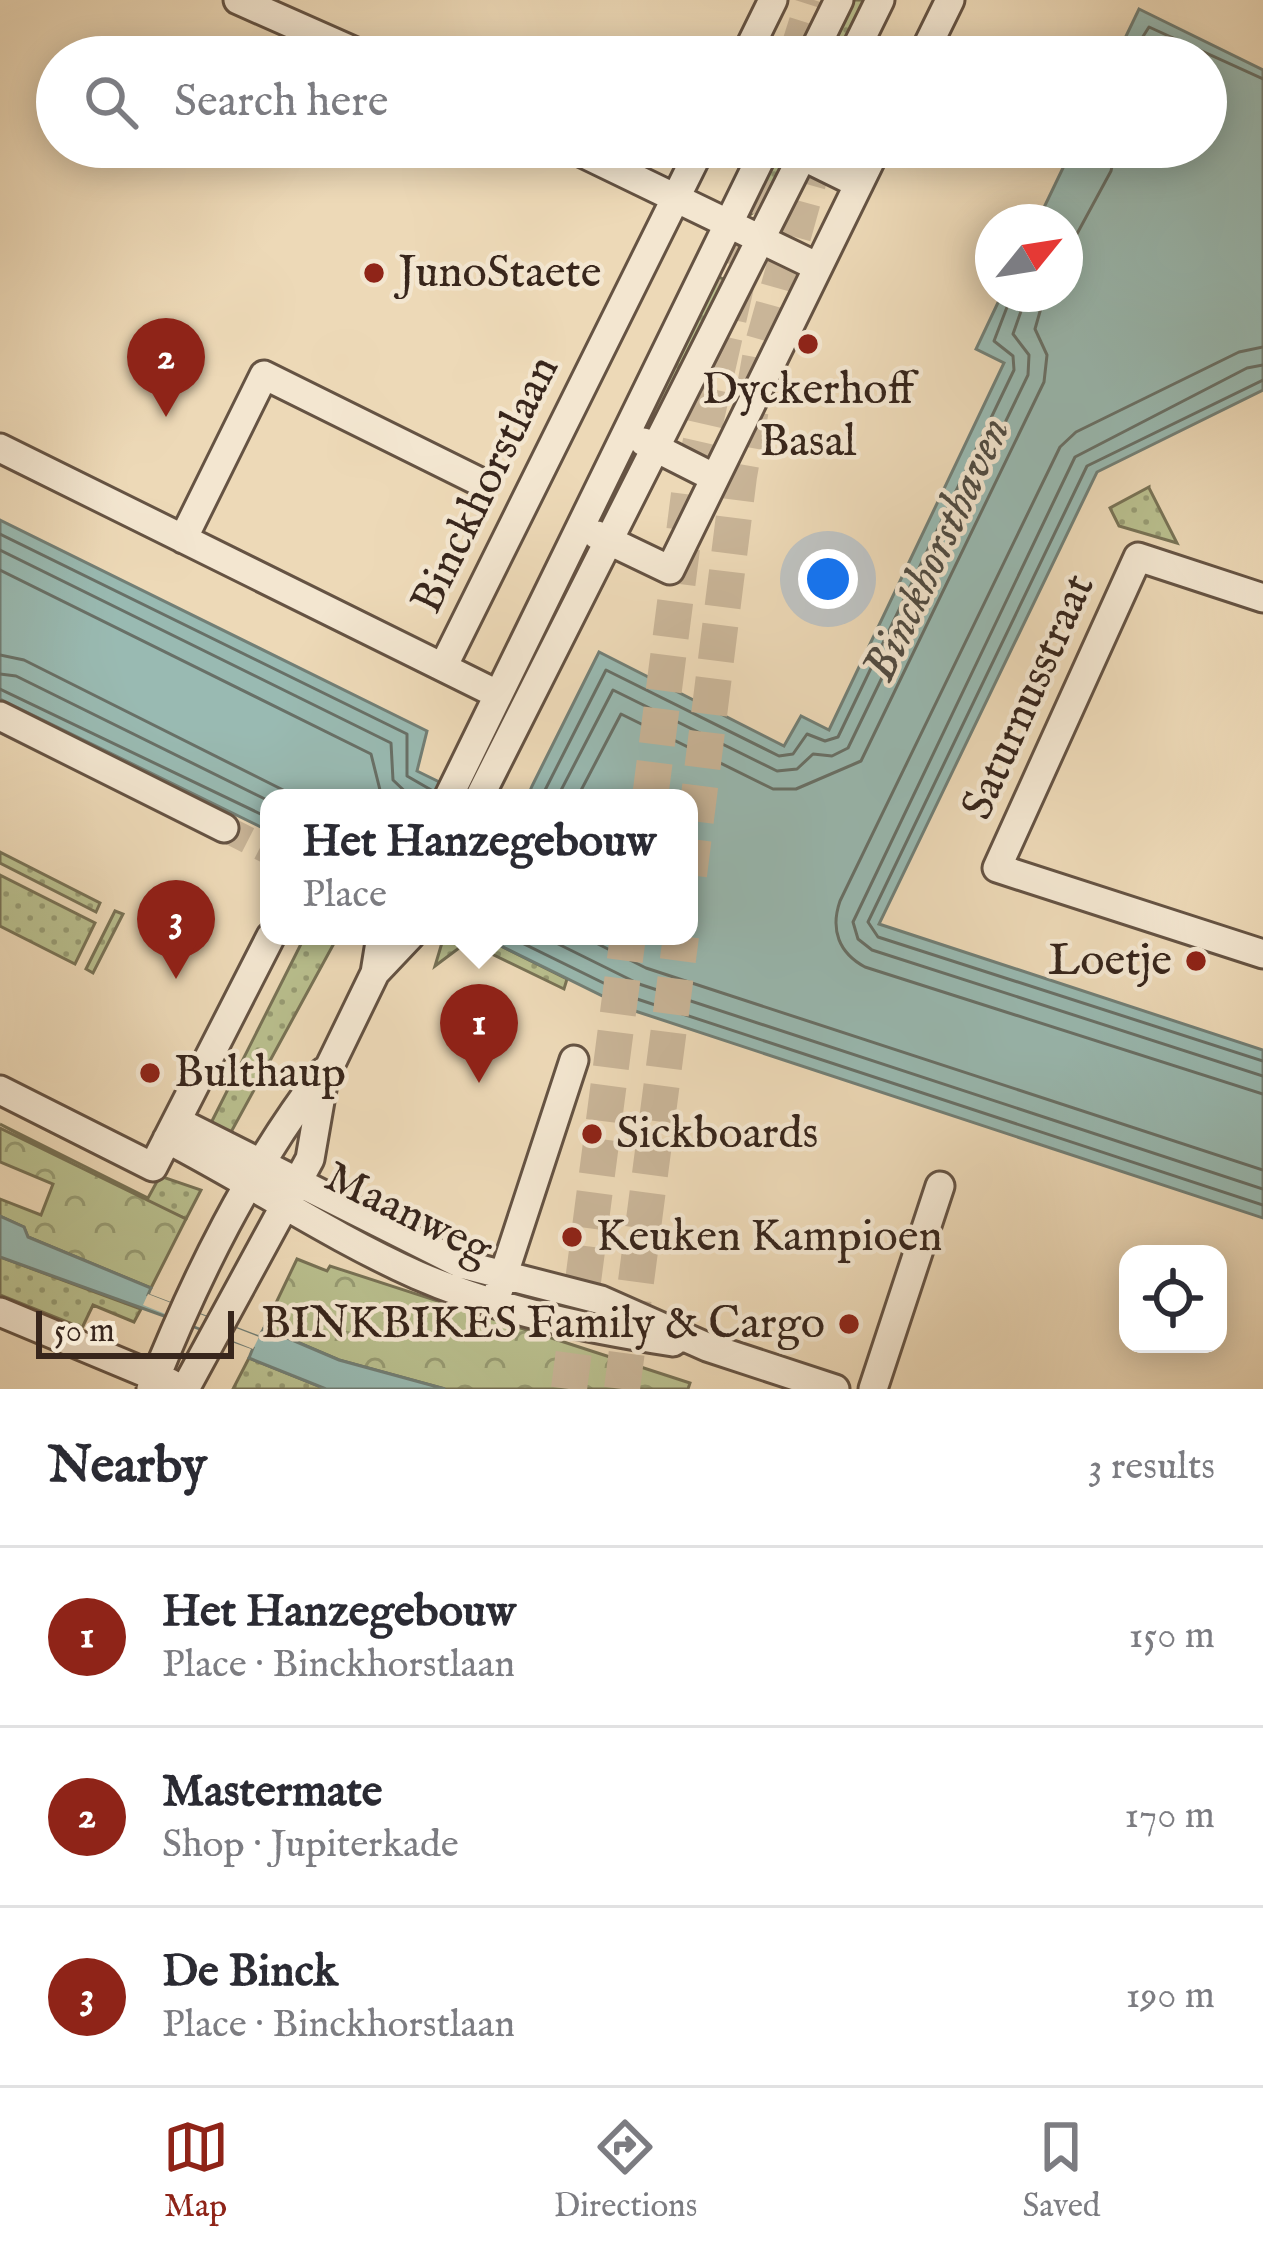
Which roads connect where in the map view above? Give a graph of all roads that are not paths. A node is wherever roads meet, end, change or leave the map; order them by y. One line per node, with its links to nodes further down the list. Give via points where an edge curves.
1 (238, 0): 6 (street)
2 (773, 0): 7 (street)
3 (839, 0): 8 (street)
4 (880, 0): 9 (street)
5 (950, 0): 10 (street)
6 (319, 36)
7 (755, 36)
8 (821, 36)
9 (862, 36)
10 (932, 36)
11 (618, 168): 18 (street)
12 (690, 168): 18 (street, Binckhorstlaan)
13 (756, 168): 19 (street)
14 (796, 168): 20 (street)
15 (832, 168): 17 (street)
16 (867, 168): 17 (street)
17 (859, 184): 21 (street)
18 (677, 194): 19 (street); 31 (street, Binckhorstlaan)
19 (729, 221): 20 (street); 22 (street)
20 (761, 238): 21 (street); 24 (street)
21 (818, 267): 25 (street)
22 (623, 431): 24 (street); 27 (street)
23 (0, 448): 28 (street)
24 (656, 448): 25 (street); 29 (street)
25 (715, 478): 29 (street, via 670,570)
26 (482, 483): 28 (street, via 264,375)
27 (578, 525): 29 (street); 32 (street)
28 (183, 539): 31 (street)
29 (611, 542): 35 (street)
30 (1263, 598): 40 (street, Saturnusstraat, via 1138,557 998,868)
31 (443, 667): 32 (street)
32 (495, 693): 34 (street)
33 (0, 716): 36 (street)
34 (462, 789)
35 (464, 789)
36 (224, 828)
37 (266, 945): 45 (street)
38 (380, 945): 41 (street)
39 (401, 945): 41 (street)
40 (1263, 954)
41 (374, 974): 43 (street)
42 (574, 1060): 49 (street, Maanweg)
43 (329, 1064): 46 (street); 48 (street, via 315,1144)
44 (0, 1090): 45 (street, via 153,1167)
45 (172, 1130): 46 (street)
46 (254, 1173): 48 (street, Maanweg); 51 (street)
47 (940, 1186): 54 (street)
48 (291, 1192): 49 (street, Maanweg, via 323,1228); 52 (street)
49 (499, 1290): 53 (street, Maanweg, via 607,1331 707,1347)
50 (0, 1312): 51 (street)
51 (153, 1383): 52 (street)
52 (185, 1389)
53 (835, 1389)
54 (873, 1389)

